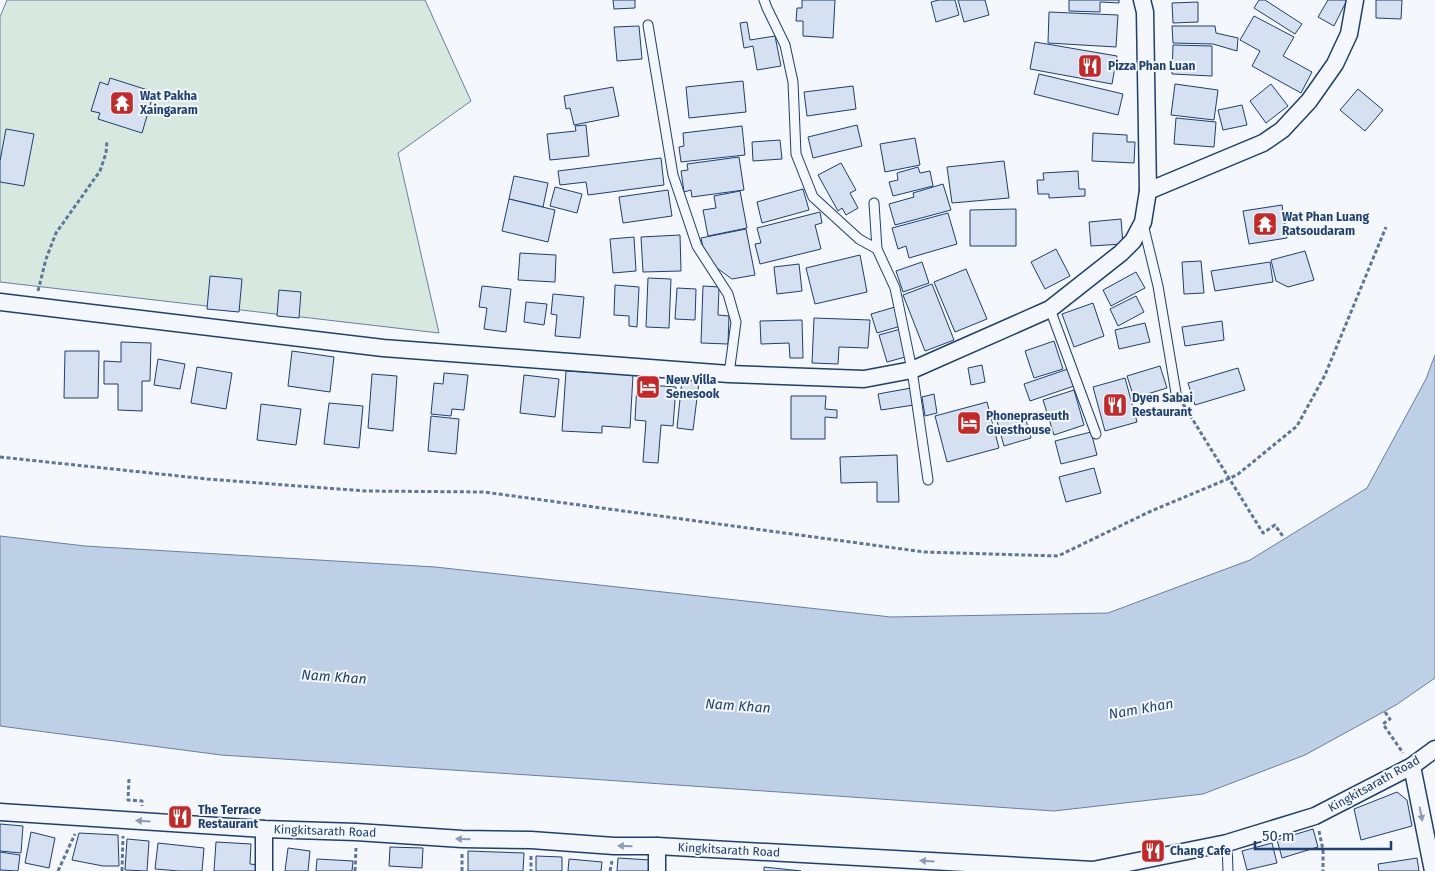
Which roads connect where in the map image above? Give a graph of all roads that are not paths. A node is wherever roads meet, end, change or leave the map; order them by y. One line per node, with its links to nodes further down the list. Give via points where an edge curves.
1 (764, 0): 8 (lane, via 785,45 793,82 796,154 813,197 859,239)
2 (1142, 0): 5 (street, via 1145,12)
3 (1355, 0): 5 (street, via 1348,34 1335,64 1309,101 1282,130 1263,143)
4 (648, 25): 12 (lane, via 673,175 697,246 728,294 736,322)
5 (1148, 191): 7 (street)
6 (874, 203): 8 (lane)
7 (1143, 222): 10 (street, via 1133,241 1121,253); 13 (lane, via 1158,286)
8 (877, 249): 11 (lane, via 896,288)
9 (0, 302): 12 (street, via 383,348)
10 (1050, 309): 11 (street); 14 (lane)
11 (912, 370): 12 (street, via 864,379); 15 (lane)
12 (729, 374)
13 (1176, 393)
14 (1096, 434)
15 (928, 480)
16 (1435, 749): 17 (street, Kingkitsarath Road)
17 (1412, 766): 20 (street, Kingkitsarath Road, via 1315,816); 26 (street, one-way to 26)
18 (0, 812): 19 (street, Kingkitsarath Road, one-way to 18)
19 (264, 828): 21 (street, Kingkitsarath Road, one-way to 19); 23 (street)
20 (1227, 842): 22 (street, Kingkitsarath Road, one-way to 22, via 1093,870); 25 (lane)
21 (656, 846): 22 (street, Kingkitsarath Road); 24 (street)
22 (899, 865)
23 (264, 871)
24 (657, 871)
25 (1228, 871)
26 (1433, 871)

